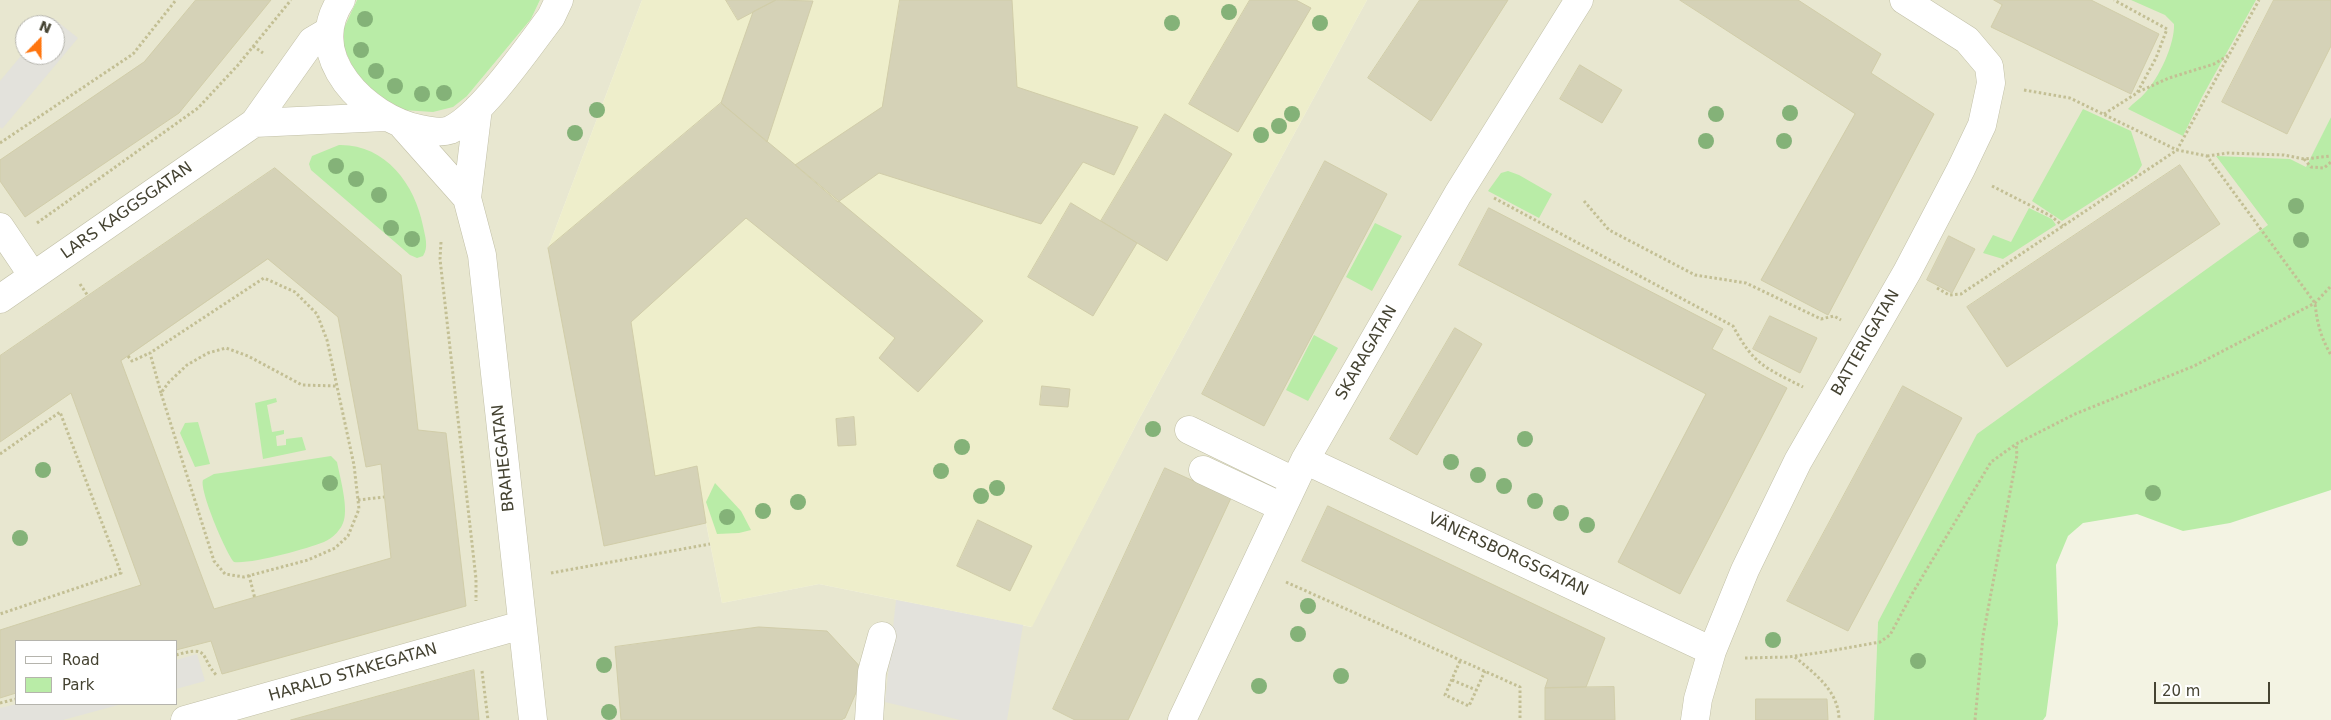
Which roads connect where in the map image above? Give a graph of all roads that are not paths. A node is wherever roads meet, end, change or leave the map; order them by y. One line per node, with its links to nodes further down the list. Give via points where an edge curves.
1 (340, 0): 5 (street)
2 (559, 0): 6 (street, via 551,17)
3 (1578, 0): 15 (street, SKARAGATAN, via 1465,183)
4 (1904, 0): 19 (street, BATTERIGATAN, via 1968,40 1989,66 1991,83 1982,125 1907,272 1798,461 1745,570)
5 (329, 31): 7 (street, via 330,48 347,85 363,102); 8 (street, LARS KAGGSGATAN, via 312,40)
6 (478, 108): 7 (street, via 449,131 430,131); 9 (street, BRAHEGATAN)
7 (394, 121): 8 (street); 9 (street, BRAHEGATAN)
8 (254, 123): 11 (street, LARS KAGGSGATAN)
9 (467, 198): 17 (street, BRAHEGATAN, via 482,256)
10 (6, 236): 11 (street)
11 (33, 276): 12 (street, LARS KAGGSGATAN)
12 (0, 299)
13 (1189, 430): 15 (street, VÄNERSBORGSGATAN)
14 (1203, 470): 16 (street)
15 (1300, 470): 16 (street, SKARAGATAN); 19 (street, VÄNERSBORGSGATAN)
16 (1282, 507): 23 (street, SKARAGATAN)
17 (522, 625): 20 (street, HARALD STAKEGATAN); 21 (street, BRAHEGATAN)
18 (882, 636): 22 (street, via 872,672)
19 (1712, 651): 24 (street, BATTERIGATAN, via 1698,699)
20 (185, 720)
21 (533, 720)
22 (869, 720)
23 (1182, 720)
24 (1696, 720)

